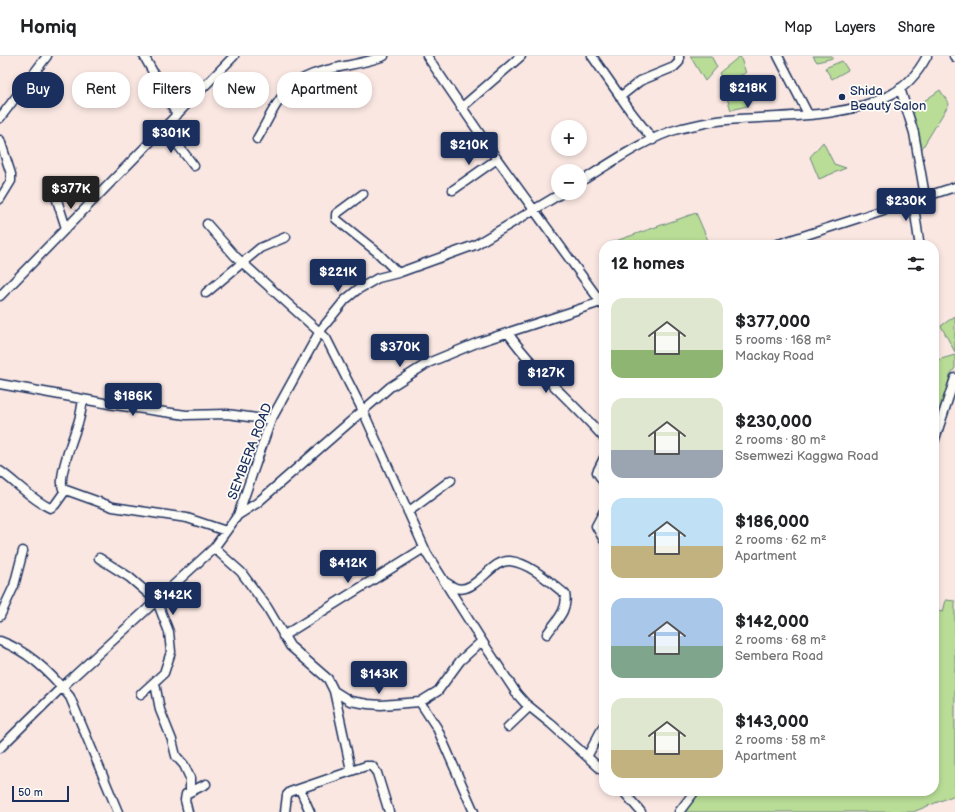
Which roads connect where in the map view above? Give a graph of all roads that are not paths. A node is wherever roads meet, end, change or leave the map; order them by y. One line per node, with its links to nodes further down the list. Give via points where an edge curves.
1 (47, 56): 16 (street)
2 (144, 56): 15 (street)
3 (234, 56): 15 (street)
4 (384, 56): 18 (street, via 301,79 284,93)
5 (426, 56): 13 (street)
6 (521, 56): 13 (street)
7 (592, 56): 12 (street)
8 (679, 56): 12 (street, via 679,62 674,67 640,82)
9 (778, 56): 14 (street)
10 (927, 56): 11 (street, via 912,78)
11 (900, 88): 14 (street, via 875,101 850,109); 27 (street, via 914,132)
12 (620, 97): 20 (street)
13 (460, 108): 21 (street)
14 (808, 114): 20 (street, via 718,121 679,129)
15 (177, 115): 17 (street)
16 (0, 118)
17 (164, 128): 22 (street); 34 (street)
18 (257, 139)
19 (0, 140): 28 (street, via 11,174 11,181)
20 (653, 140): 23 (street)
21 (497, 159): 25 (street); 32 (street)
22 (194, 166)
23 (587, 178)
24 (955, 187): 27 (street)
25 (453, 190)
26 (363, 194): 39 (street, via 336,214 336,220 377,252)
27 (925, 196): 31 (street)
28 (0, 200)
29 (57, 200): 34 (street)
30 (551, 200): 32 (street, SEMBERA ROAD)
31 (913, 200): 36 (street); 37 (street)
32 (534, 210): 39 (street, SEMBERA ROAD, via 475,245); 42 (street)
33 (207, 224): 38 (street)
34 (66, 228): 41 (street)
35 (286, 238): 38 (street, via 260,248)
36 (790, 240)
37 (919, 240)
38 (242, 263): 40 (street); 44 (street)
39 (398, 273): 44 (street, SEMBERA ROAD, via 378,278 357,290 345,300)
40 (206, 293)
41 (0, 295)
42 (599, 298)
43 (599, 304): 45 (street)
44 (320, 331): 49 (street, via 330,344); 50 (street, SEMBERA ROAD)
45 (508, 333): 49 (street, via 454,351 428,363 390,387); 52 (street, via 532,365 581,411)
46 (955, 378): 51 (street)
47 (0, 384): 48 (street)
48 (83, 399): 50 (street, via 186,415 227,414); 55 (street, via 61,484)
49 (363, 411): 56 (street); 57 (street, via 257,503)
50 (271, 420): 57 (street, SEMBERA ROAD)
51 (939, 427)
52 (599, 432)
53 (0, 471): 55 (street, via 15,481 24,492 50,508)
54 (451, 480): 56 (street)
55 (65, 491): 60 (street, via 112,507 187,518)
56 (408, 512): 62 (street)
57 (238, 515): 60 (street, SEMBERA ROAD)
58 (599, 520): 59 (street, via 596,526)
59 (599, 531)
60 (226, 532): 61 (street, SEMBERA ROAD)
61 (214, 548): 66 (street, SEMBERA ROAD); 69 (street, via 241,572 267,607)
62 (424, 548): 65 (street); 69 (street)
63 (23, 551): 67 (street, via 14,586)
64 (99, 558): 66 (street, via 129,577)
65 (444, 581): 68 (street, via 456,588 462,588 474,583 500,562 508,560 522,564 565,594 567,602 563,611); 71 (street)
66 (157, 601): 72 (street, via 169,632 171,652 164,673); 73 (street, SEMBERA ROAD)
67 (0, 616)
68 (547, 634)
69 (283, 636): 74 (street, via 290,646 328,679)
70 (0, 641): 73 (street, via 32,659)
71 (482, 641): 76 (street, via 460,661 438,691); 77 (street, via 517,694)
72 (155, 683): 75 (street); 86 (street, via 160,710 176,756 190,778)
73 (62, 687): 80 (street, SEMBERA ROAD); 89 (street, via 70,697)
74 (334, 691): 76 (street, via 350,701 368,704); 83 (street)
75 (141, 694)
76 (420, 702): 94 (street, via 437,728)
77 (529, 706): 78 (street); 81 (street)
78 (508, 727)
79 (599, 735): 81 (street)
80 (0, 748)
81 (588, 756): 82 (street)
82 (599, 767)
83 (352, 770): 85 (street); 93 (street, via 366,766 374,768)
84 (206, 784): 86 (street)
85 (300, 789): 91 (street, via 286,795); 92 (street)
86 (190, 791): 90 (street, via 185,797)
87 (627, 796): 95 (street)
88 (691, 796): 96 (street)
89 (118, 812)
90 (188, 812)
91 (285, 812)
92 (310, 812)
93 (389, 812)
94 (474, 812)
95 (641, 812)
96 (679, 812)

